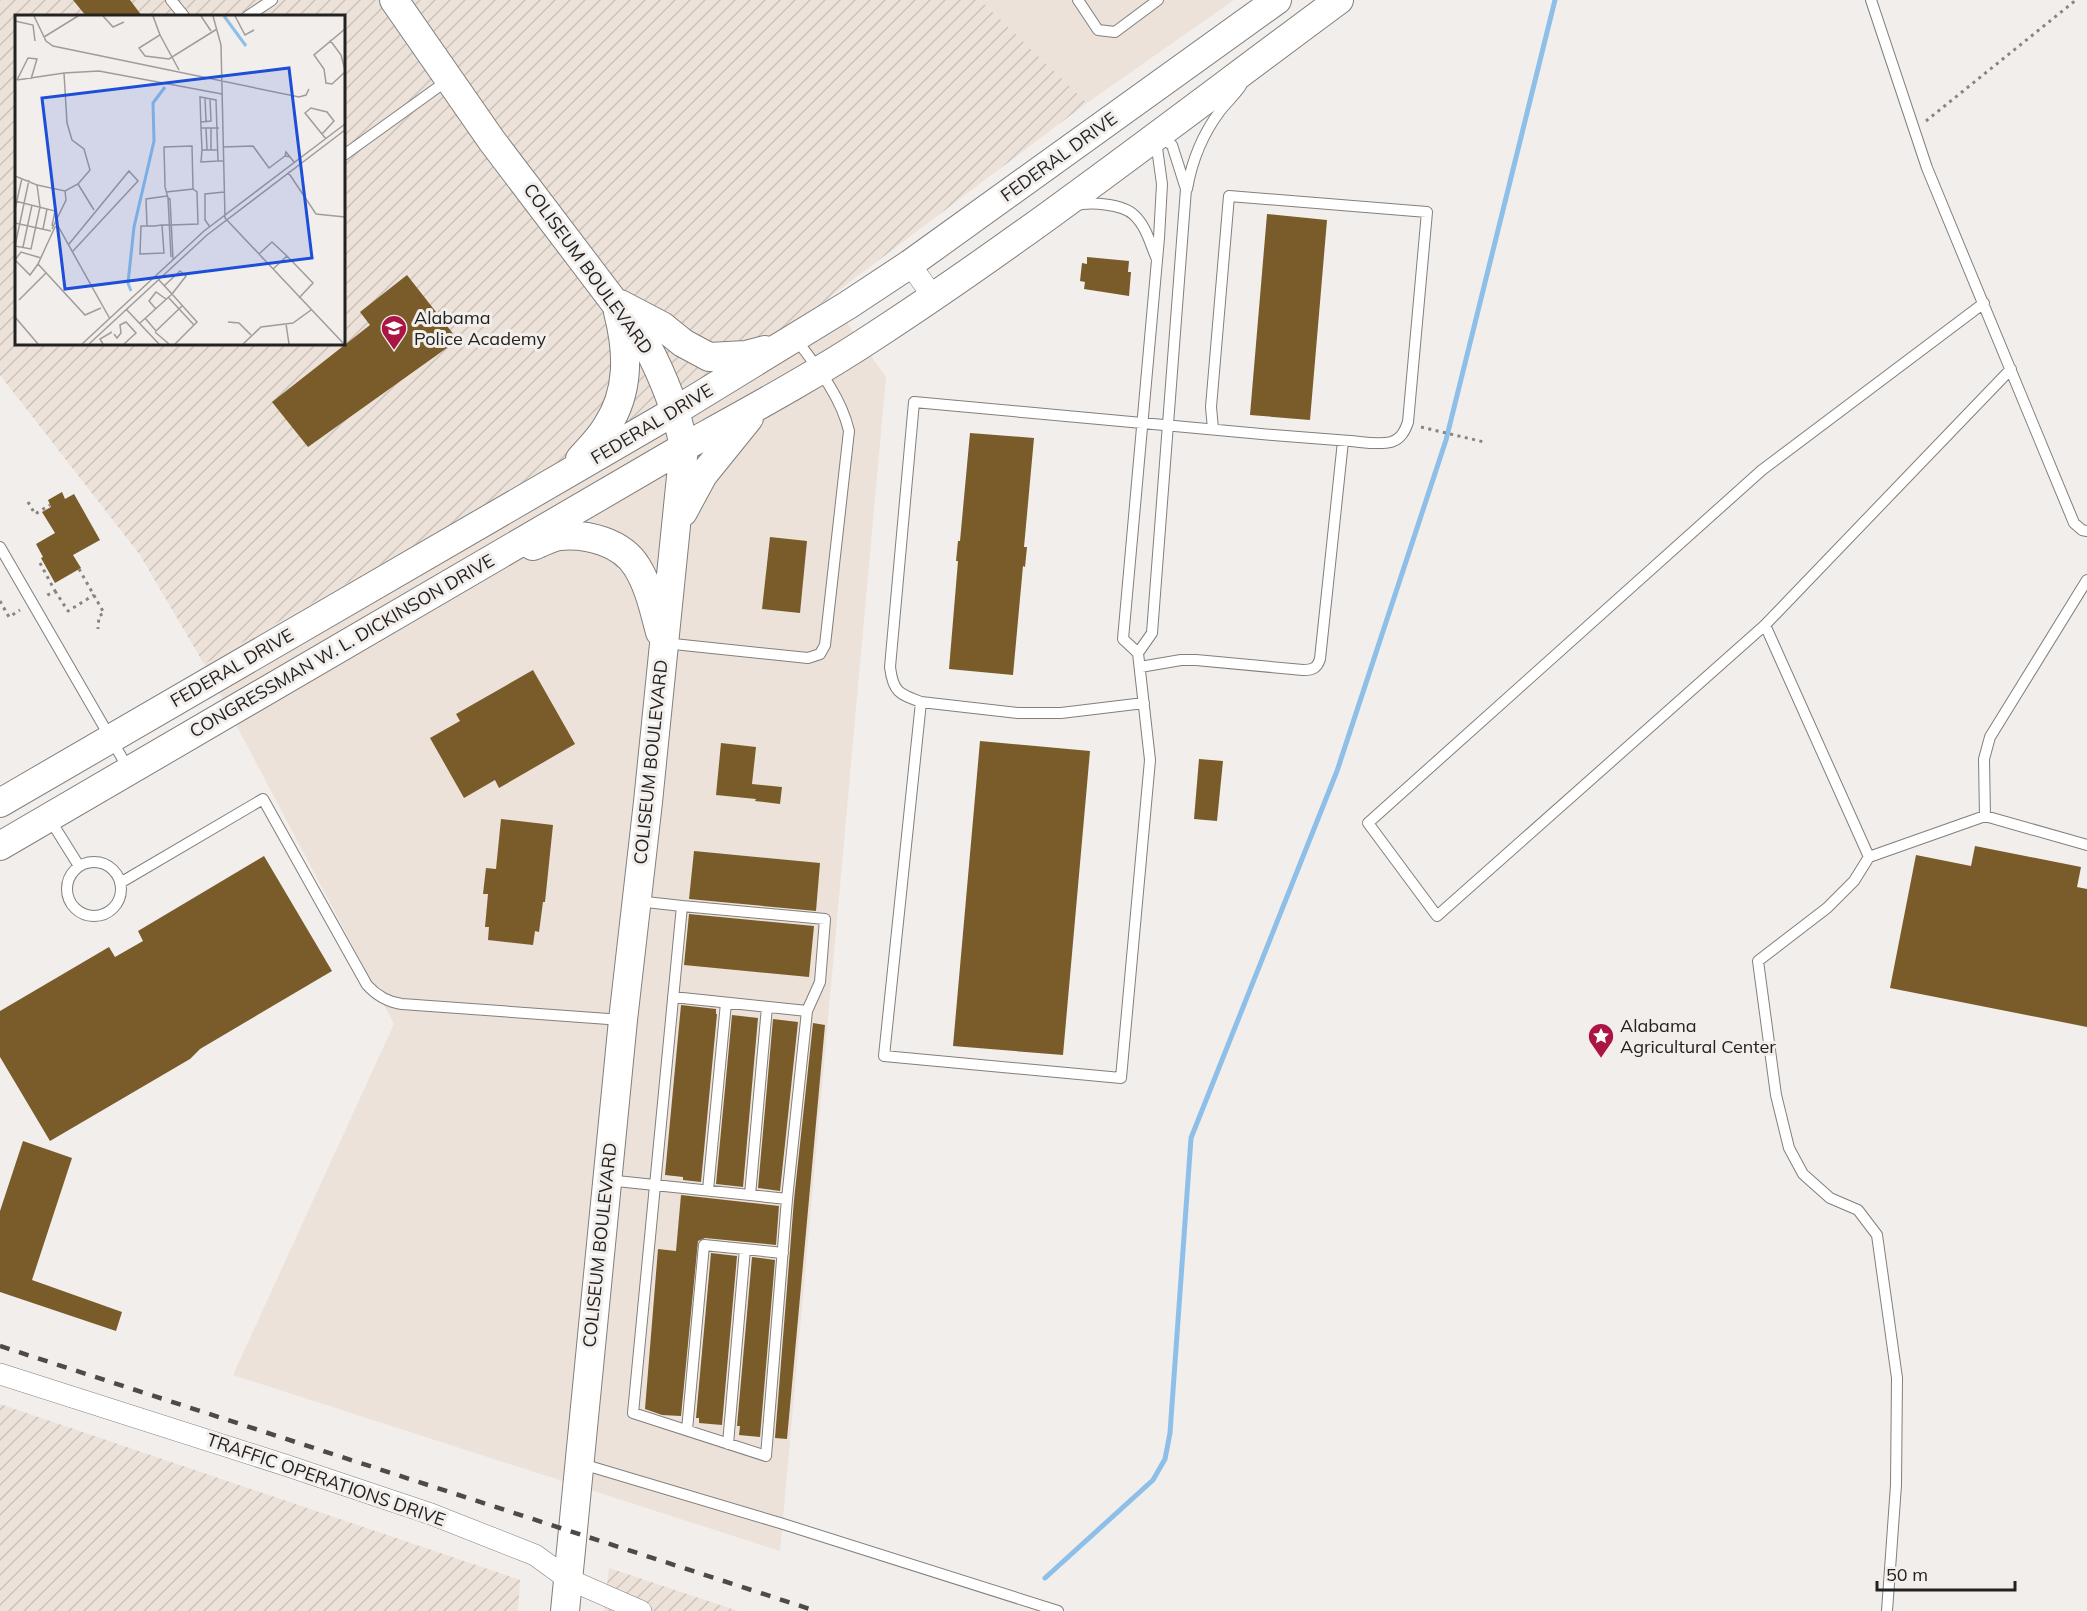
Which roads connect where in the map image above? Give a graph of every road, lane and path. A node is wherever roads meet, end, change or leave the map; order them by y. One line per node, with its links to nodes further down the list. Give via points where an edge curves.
1 (171, 0): 10 (lane)
2 (272, 0): 11 (lane)
3 (394, 0): 13 (main road, COLISEUM BOULEVARD)
4 (1078, 0): 5 (lane, via 1098,30 1115,32)
5 (1158, 0)
6 (1276, 0): 14 (main road, FEDERAL DRIVE)
7 (1338, 0): 12 (main road, FEDERAL DRIVE)
8 (1871, 0): 15 (lane)
9 (2076, 0): 15 (path)
10 (183, 15)
11 (250, 15)
12 (1256, 61): 16 (main road, FEDERAL DRIVE); 18 (lane, via 1202,139)
13 (450, 79): 17 (lane); 23 (main road, COLISEUM BOULEVARD, via 492,141)
14 (1135, 103): 16 (main road); 21 (main road, FEDERAL DRIVE)
15 (1914, 130): 24 (lane)
16 (1156, 135): 18 (lane, via 1172,145); 19 (main road, FEDERAL DRIVE); 20 (lane, via 1162,184)
17 (345, 154)
18 (1186, 189): 31 (lane)
19 (1046, 216): 20 (lane, via 1080,204 1107,204 1133,213 1144,227); 22 (main road, FEDERAL DRIVE)
20 (1157, 262): 30 (lane)
21 (910, 264): 22 (street); 25 (main road, FEDERAL DRIVE)
22 (933, 297): 27 (main road, FEDERAL DRIVE)
23 (615, 302): 25 (main road, via 662,326 709,357 746,355); 29 (main road, COLISEUM BOULEVARD, via 656,362); 37 (main road, via 625,342 623,390 608,425)
24 (1984, 303): 26 (lane); 48 (lane, via 1762,470 1368,823 1437,916)
25 (789, 341): 27 (lane); 29 (main road, FEDERAL DRIVE)
26 (2011, 369): 41 (lane, via 2074,523); 48 (lane)
27 (820, 370): 28 (main road, FEDERAL DRIVE); 50 (lane, via 844,413 849,431 825,645 820,654 808,658)
28 (760, 405): 36 (main road, FEDERAL DRIVE); 40 (main road, via 703,475)
29 (675, 411): 36 (main road, COLISEUM BOULEVARD); 37 (main road, FEDERAL DRIVE)
30 (1143, 423): 31 (lane); 51 (lane, via 1123,639); 53 (lane, via 914,402 890,667 892,681 901,695)
31 (1168, 425): 32 (lane); 51 (lane, via 1152,633)
32 (1213, 429): 34 (lane); 34 (lane, via 1211,407 1229,196 1426,212 1406,430 1391,442)
33 (1432, 429): 35 (path)
34 (1343, 441): 52 (lane, via 1318,666 1303,670 1181,660)
35 (1484, 442)
36 (684, 447): 40 (main road, COLISEUM BOULEVARD); 43 (main road, CONGRESSMAN W. L. DICKINSON DRIVE)
37 (568, 474): 55 (main road, FEDERAL DRIVE)
38 (28, 502): 39 (path, via 35,514)
39 (50, 505)
40 (676, 527): 50 (main road, COLISEUM BOULEVARD)
41 (2087, 531)
42 (0, 547): 55 (lane)
43 (478, 567): 50 (main road, via 558,536 600,541 619,549 636,565); 56 (main road, CONGRESSMAN W. L. DICKINSON DRIVE)
44 (79, 569): 47 (path)
45 (2087, 580): 58 (lane, via 1990,737 1984,759)
46 (55, 591): 47 (path, via 68,611)
47 (94, 595): 49 (path, via 104,613 99,616)
48 (1765, 625): 62 (lane)
49 (98, 629)
50 (664, 643): 65 (main road, COLISEUM BOULEVARD)
51 (1138, 653): 52 (lane)
52 (1140, 667): 54 (lane)
53 (921, 702): 54 (lane, via 1061,713); 54 (lane, via 884,1056 1121,1078 1150,760)
54 (1144, 703)
55 (112, 738): 56 (lane); 57 (main road, FEDERAL DRIVE)
56 (129, 770): 59 (main road, CONGRESSMAN W. L. DICKINSON DRIVE)
57 (0, 803)
58 (1985, 816): 60 (lane); 62 (lane)
59 (49, 817): 61 (main road, CONGRESSMAN W. L. DICKINSON DRIVE); 63 (lane)
60 (2087, 845)
61 (0, 846)
62 (1869, 857): 87 (lane, via 1854,881 1827,908 1758,961 1776,1095 1789,1148 1803,1174 1830,1198 1858,1210 1877,1235 1897,1378 1896,1485)
63 (79, 866): 64 (lane, via 102,863 112,869); 64 (lane, via 67,882 67,893 77,910 86,915 96,916 114,907)
64 (120, 883): 71 (lane, via 263,799 368,985 378,996 402,1004)
65 (637, 901): 66 (lane); 71 (main road, COLISEUM BOULEVARD)
66 (682, 906): 67 (lane); 70 (lane, via 825,919 820,982)
67 (673, 997): 68 (lane); 73 (lane)
68 (726, 1003): 69 (lane); 74 (lane)
69 (767, 1007): 70 (lane); 75 (lane)
70 (807, 1011): 76 (lane)
71 (622, 1020): 72 (main road, COLISEUM BOULEVARD)
72 (607, 1180): 73 (lane); 82 (main road, COLISEUM BOULEVARD)
73 (655, 1185): 74 (lane); 80 (lane, via 633,1413)
74 (708, 1190): 75 (lane)
75 (750, 1195): 76 (lane)
76 (787, 1199): 78 (lane)
77 (745, 1249): 78 (lane); 80 (lane, via 704,1245); 81 (lane)
78 (783, 1252): 81 (lane, via 766,1456)
79 (0, 1374): 83 (street, TRAFFIC OPERATIONS DRIVE, via 431,1514 535,1555)
80 (687, 1430): 81 (lane)
81 (728, 1444)
82 (579, 1463): 83 (main road, COLISEUM BOULEVARD); 86 (lane)
83 (568, 1579): 84 (main road, COLISEUM BOULEVARD); 85 (street, TRAFFIC OPERATIONS DRIVE)
84 (565, 1611)
85 (641, 1611)
86 (1058, 1611)
87 (1887, 1611)

